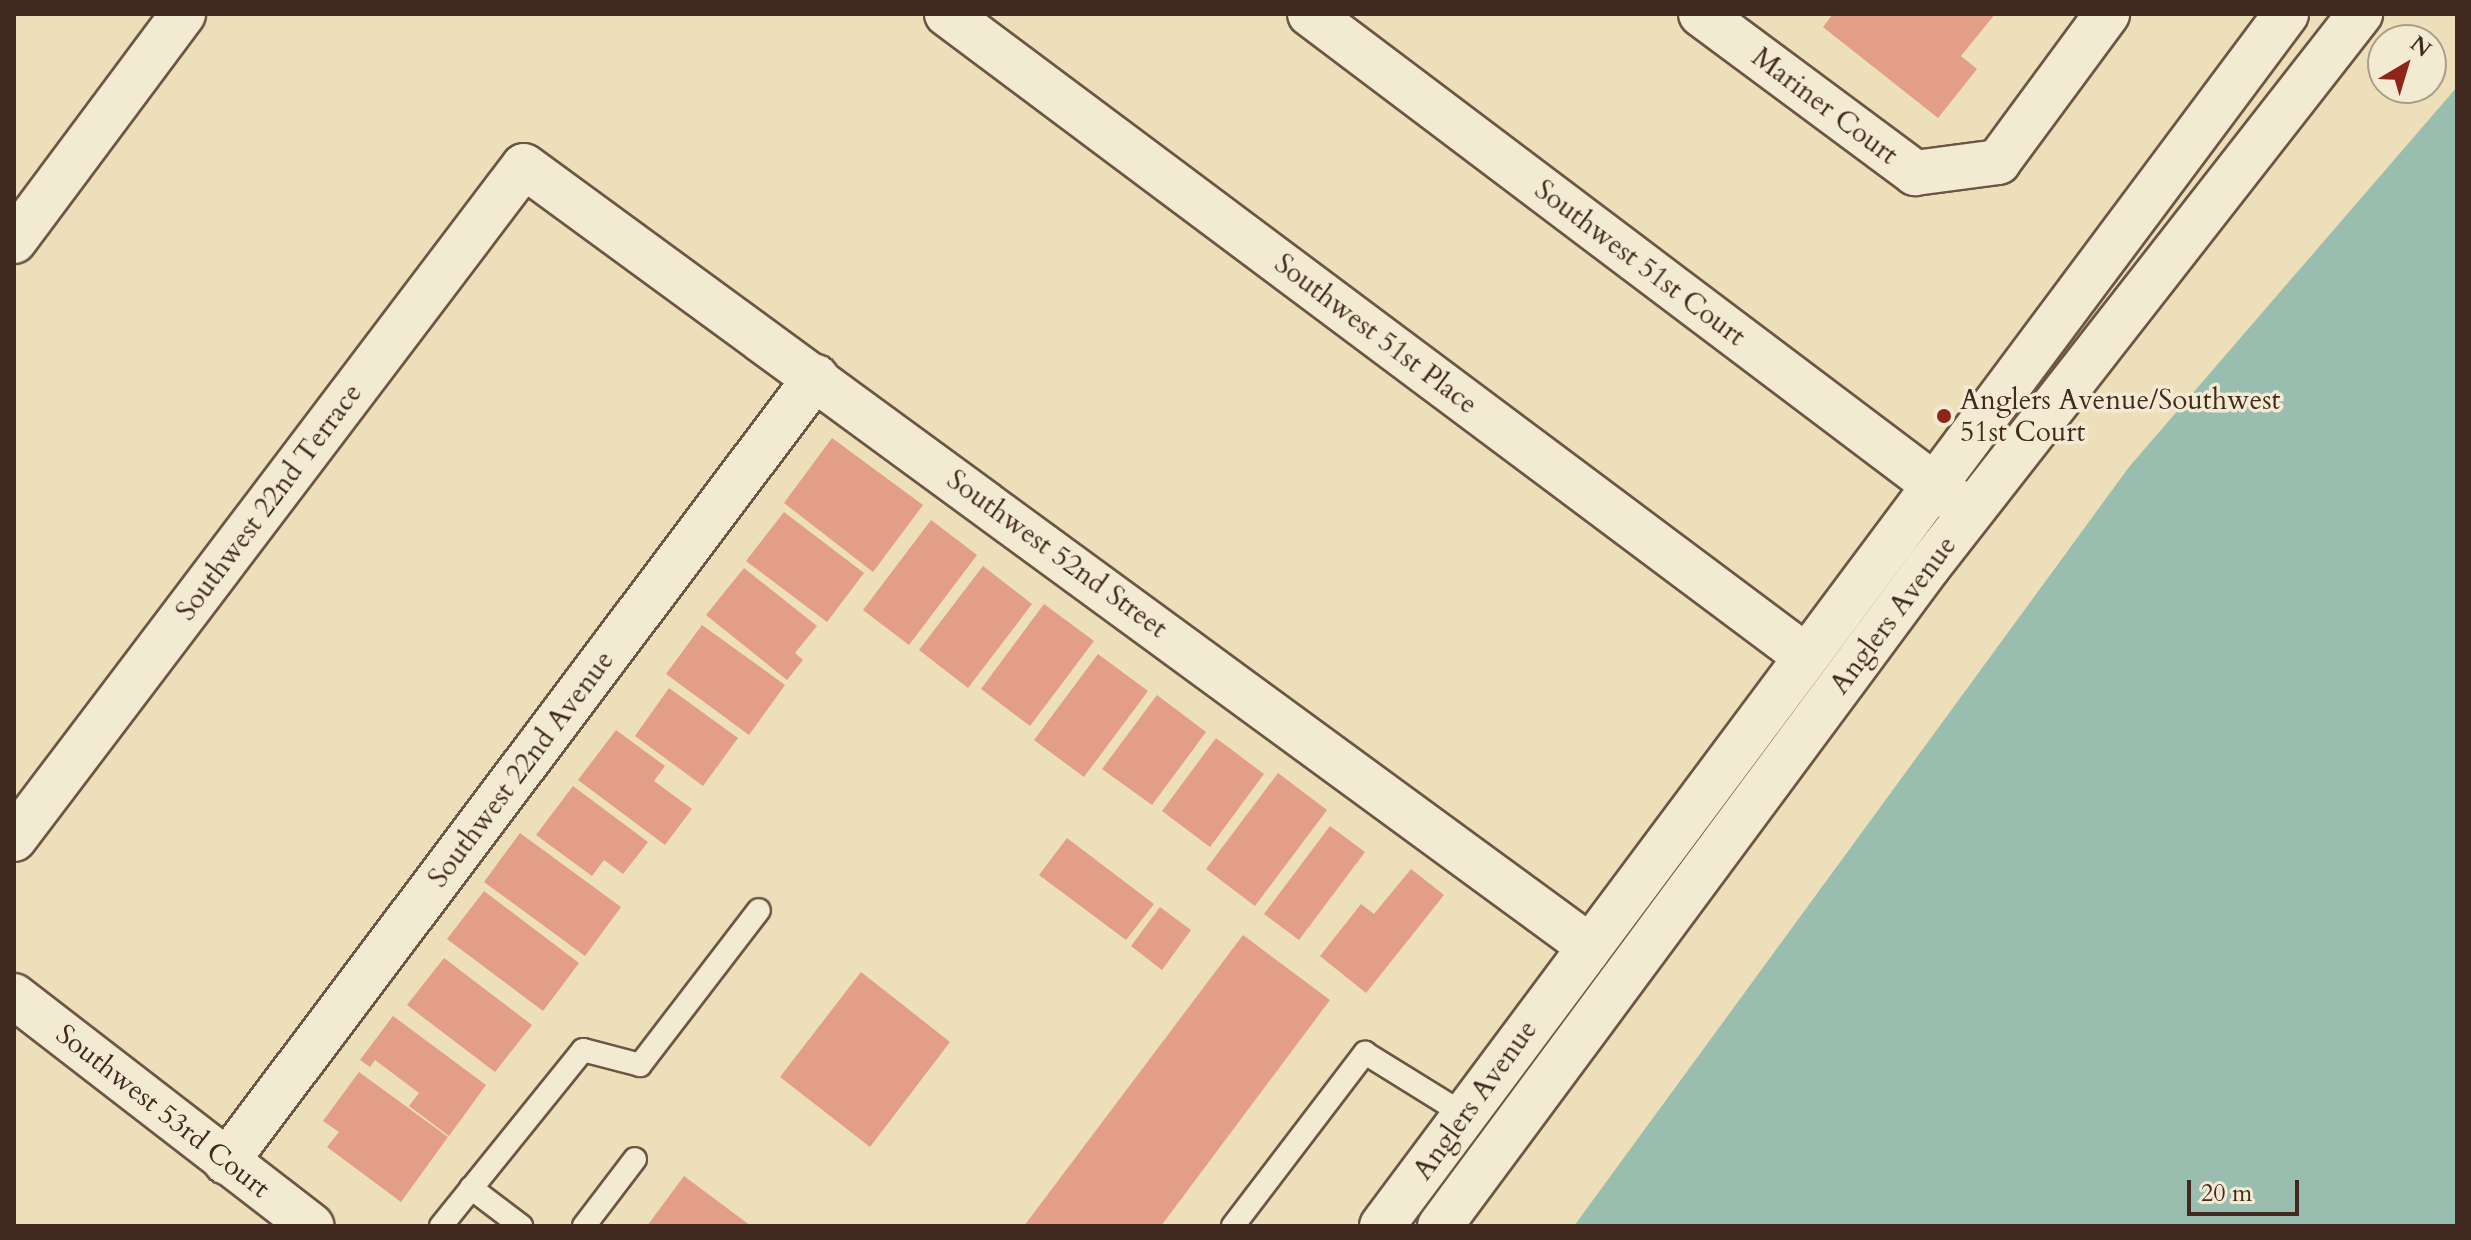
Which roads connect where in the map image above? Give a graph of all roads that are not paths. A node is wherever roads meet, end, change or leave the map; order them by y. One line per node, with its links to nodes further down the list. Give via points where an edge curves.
1 (183, 14): 9 (street)
2 (947, 14): 13 (street, Southwest 51st Place)
3 (1310, 14): 11 (street, Southwest 51st Court)
4 (1701, 14): 5 (street, Mariner Court, via 1915,173 1998,162)
5 (2107, 14)
6 (2286, 14): 11 (street, Anglers Avenue)
7 (2360, 14): 12 (street, Anglers Avenue)
8 (524, 166): 10 (street, Southwest 52nd Street); 14 (street, Southwest 22nd Terrace)
9 (14, 241)
10 (816, 377): 16 (street, Southwest 52nd Street); 20 (street, Southwest 22nd Avenue)
11 (1931, 483): 12 (street, Southwest 51st Court); 13 (street, Anglers Avenue)
12 (1969, 512): 28 (street, Anglers Avenue)
13 (1804, 655): 16 (street, Anglers Avenue)
14 (14, 839)
15 (759, 910): 21 (lane, via 640,1065 583,1050)
16 (1589, 946): 18 (street, Anglers Avenue)
17 (14, 996): 20 (street, Southwest 53rd Court)
18 (1465, 1115): 26 (lane, via 1365,1053); 27 (street, Anglers Avenue)
19 (635, 1159): 25 (lane)
20 (226, 1162): 22 (street, Southwest 53rd Court)
21 (471, 1188): 23 (lane); 24 (lane)
22 (312, 1226)
23 (441, 1226)
24 (521, 1226)
25 (584, 1226)
26 (1233, 1226)
27 (1382, 1226)
28 (1440, 1226)

